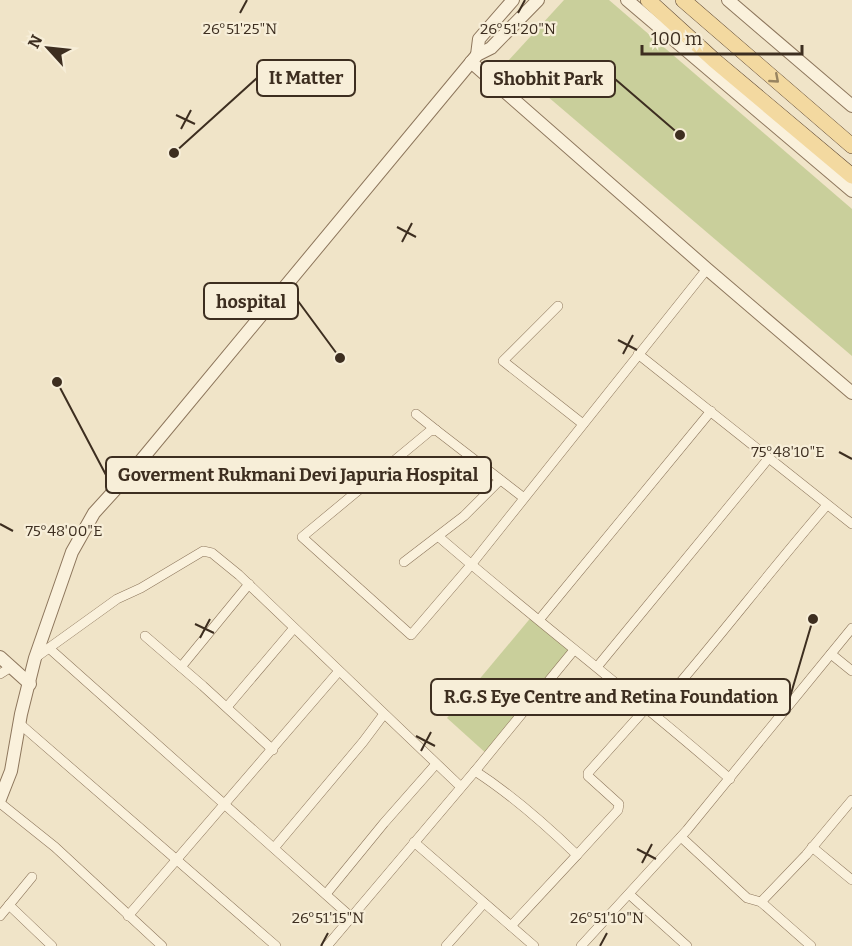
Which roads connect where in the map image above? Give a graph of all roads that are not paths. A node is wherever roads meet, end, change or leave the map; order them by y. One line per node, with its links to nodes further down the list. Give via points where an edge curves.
1 (513, 0): 7 (street, via 479,39)
2 (538, 0): 7 (street, via 491,48)
3 (627, 0): 11 (street)
4 (648, 0): 10 (main road)
5 (683, 0): 9 (main road, one-way to 9)
6 (728, 0): 8 (street)
7 (474, 58): 12 (street); 37 (street, via 94,513 72,552)
8 (852, 106)
9 (852, 146)
10 (852, 176)
11 (852, 191)
12 (706, 269): 14 (street); 15 (street)
13 (558, 306): 18 (street, via 503,361)
14 (638, 354): 16 (street); 18 (street)
15 (852, 393)
16 (711, 411): 20 (street); 29 (street)
17 (416, 414): 19 (street)
18 (583, 424): 22 (street)
19 (436, 430): 21 (street); 27 (street, via 430,430 302,537 411,635)
20 (768, 459): 23 (street); 39 (street)
21 (500, 480): 22 (street); 25 (street)
22 (524, 498): 27 (street)
23 (827, 505): 24 (street); 45 (street, via 705,655)
24 (852, 524)
25 (439, 537): 26 (street); 27 (street)
26 (404, 562)
27 (471, 565): 29 (street)
28 (249, 584): 30 (street); 33 (street, via 203,551 117,599); 38 (street)
29 (539, 620): 34 (street)
30 (294, 628): 41 (street); 44 (street)
31 (852, 628): 35 (street)
32 (145, 636): 38 (street)
33 (50, 649): 37 (street); 55 (street)
34 (574, 650): 39 (street); 50 (street)
35 (831, 654): 42 (street); 51 (street)
36 (0, 657): 40 (street)
37 (35, 658): 43 (street)
38 (181, 667): 44 (street)
39 (597, 668): 45 (street)
40 (5, 671): 43 (street)
41 (339, 671): 46 (street); 48 (street)
42 (852, 671)
43 (30, 684): 47 (street)
44 (227, 707): 48 (street)
45 (651, 710): 51 (street); 60 (street, via 588,773 619,804 618,810)
46 (384, 714): 49 (street); 59 (street)
47 (20, 724): 54 (street, via 11,771); 61 (street)
48 (273, 750): 55 (street)
49 (436, 764): 52 (street); 64 (street)
50 (475, 771): 52 (street); 60 (street, via 497,785)
51 (730, 778): 56 (street)
52 (461, 787): 57 (street)
53 (852, 800): 58 (street)
54 (0, 801): 70 (street)
55 (225, 804): 59 (street); 61 (street)
56 (681, 837): 65 (street); 67 (street, via 747,898)
57 (414, 842): 66 (street); 71 (street)
58 (812, 847): 63 (street); 67 (street)
59 (274, 848): 64 (street)
60 (577, 855): 72 (street)
61 (176, 861): 70 (street); 75 (street)
62 (32, 877): 68 (street)
63 (852, 880)
64 (326, 894): 71 (street)
65 (629, 894): 79 (street); 80 (street)
66 (484, 903): 72 (street); 77 (street)
67 (761, 903): 81 (street)
68 (9, 905): 69 (street); 73 (street)
69 (0, 916)
70 (128, 916): 74 (street)
71 (351, 917): 76 (street)
72 (511, 926): 78 (street)
73 (52, 946)
74 (162, 946)
75 (276, 946)
76 (327, 946)
77 (446, 946)
78 (534, 946)
79 (581, 946)
80 (687, 946)
81 (811, 946)

